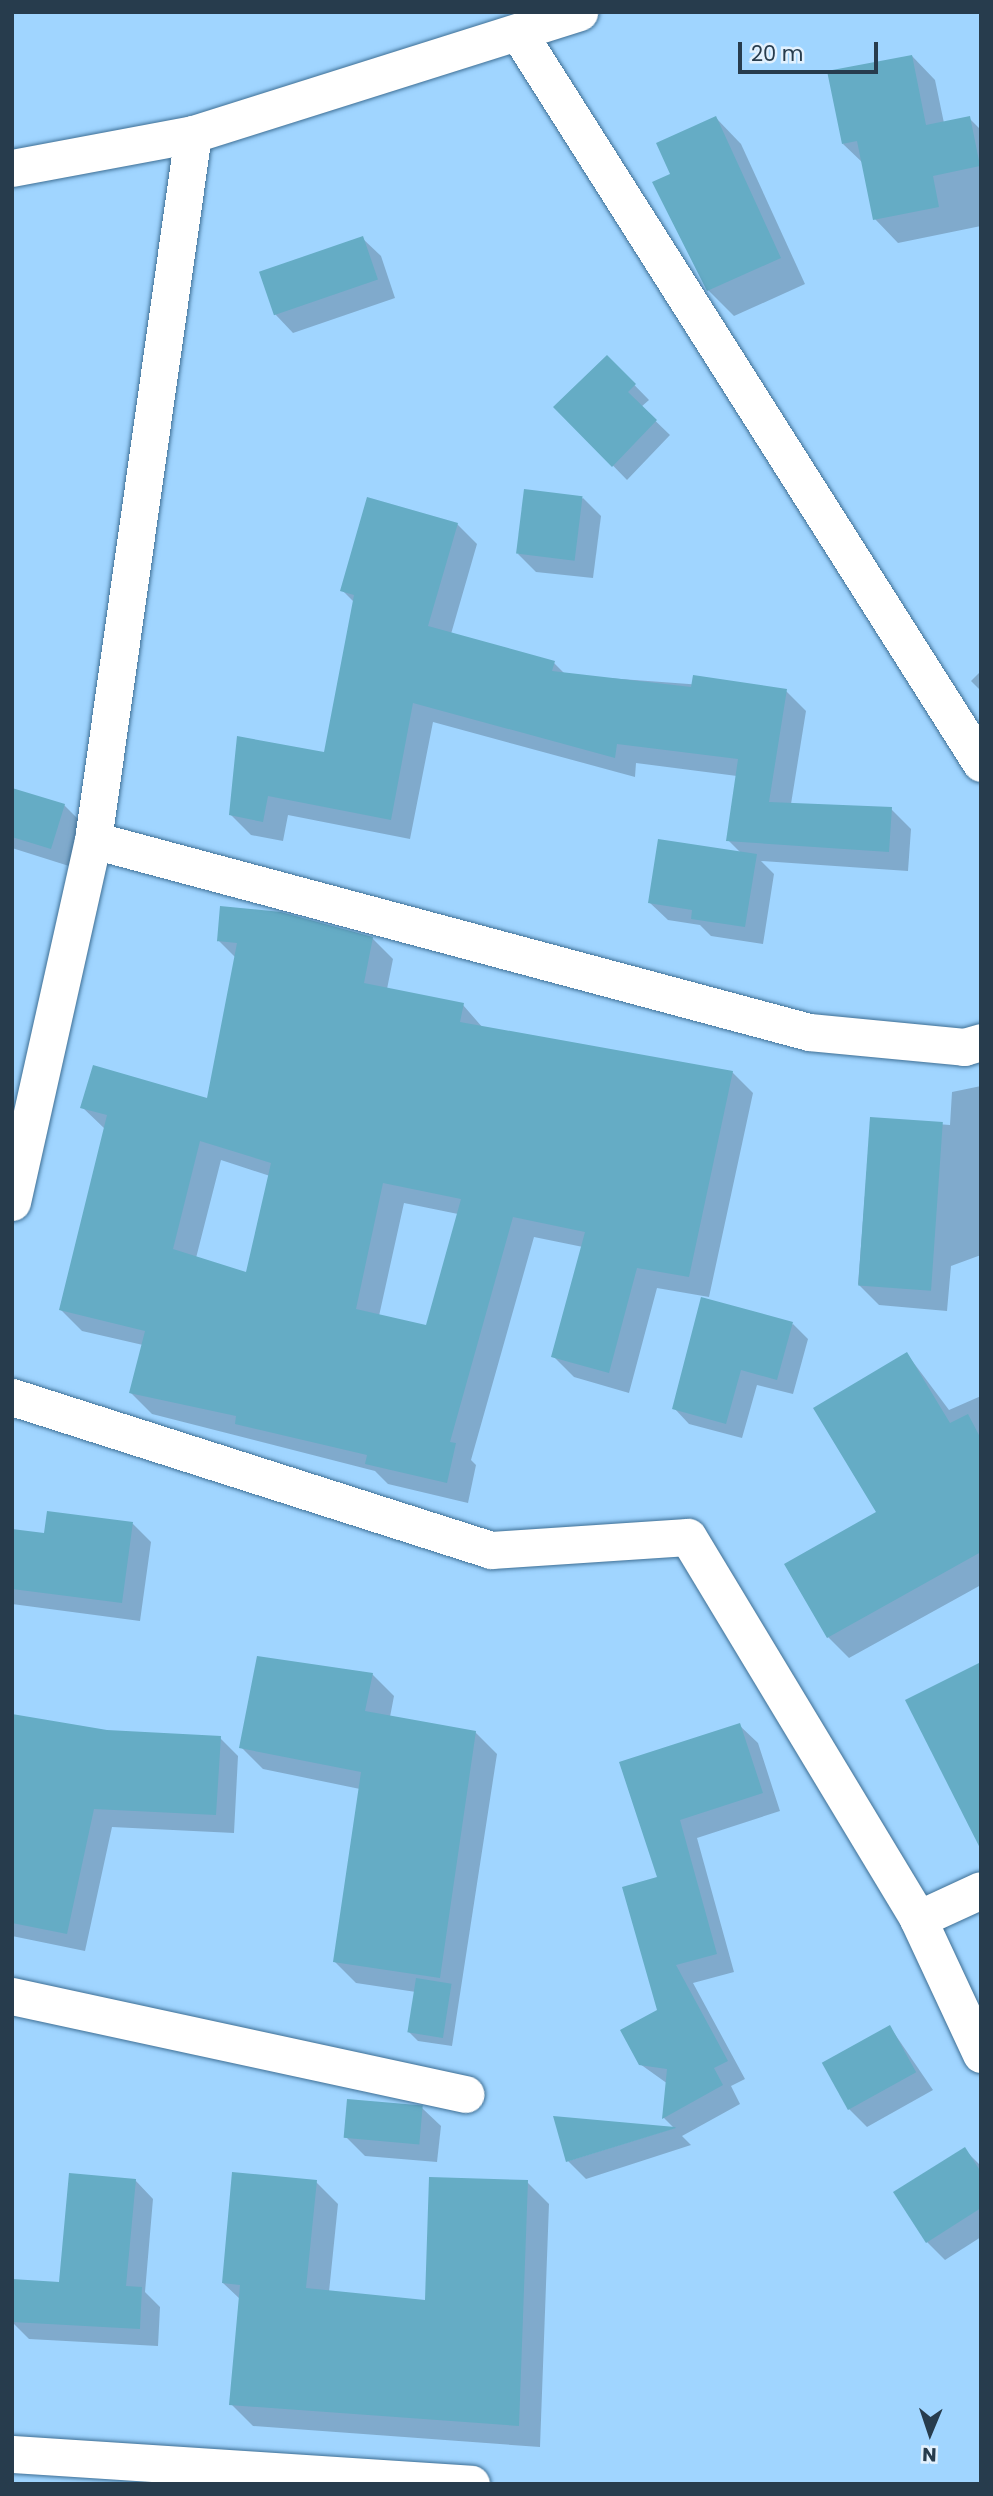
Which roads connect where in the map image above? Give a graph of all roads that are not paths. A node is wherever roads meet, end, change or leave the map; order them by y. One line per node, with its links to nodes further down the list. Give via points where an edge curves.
1 (579, 12): 2 (street)
2 (519, 34): 3 (street); 5 (street)
3 (193, 134): 4 (street); 6 (street)
4 (12, 168)
5 (981, 763)
6 (93, 840): 7 (street, via 809,1032 964,1047); 8 (street)
7 (981, 1042)
8 (12, 1202)
9 (12, 1398): 11 (street, via 491,1550 688,1537)
10 (981, 1890): 11 (street)
11 (918, 1919): 13 (street)
12 (12, 1996): 14 (street)
13 (981, 2054)
14 (466, 2094)
15 (12, 2454): 16 (street)
16 (471, 2484)

